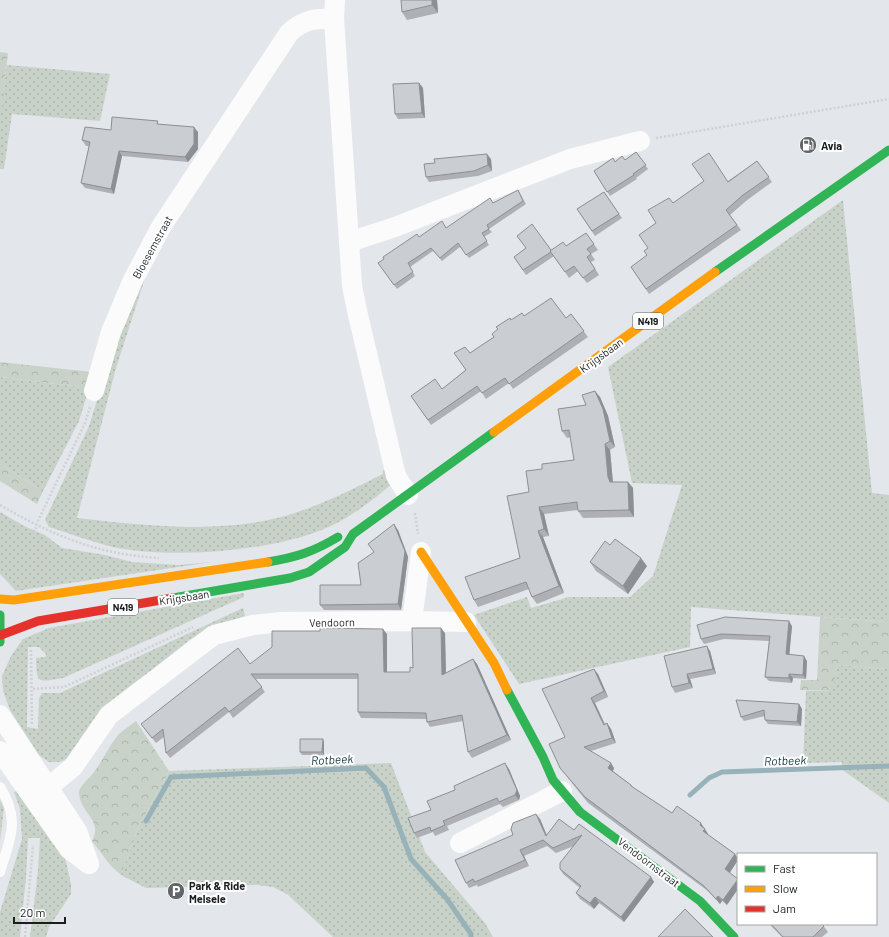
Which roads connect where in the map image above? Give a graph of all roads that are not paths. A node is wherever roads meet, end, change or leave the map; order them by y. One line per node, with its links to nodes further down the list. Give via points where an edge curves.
1 (334, 9): 4 (street, Bloesemstraat); 5 (street, Bloesemstraat, via 299,24 288,33 161,227 133,280 111,332)
2 (640, 141): 4 (street, via 570,159 395,227)
3 (889, 150): 6 (main road, Krijgsbaan / N419, via 787,220)
4 (349, 242): 6 (street, Bloesemstraat, via 352,286 358,316 396,476)
5 (94, 391)
6 (408, 495): 7 (main road, Krijgsbaan / N419)
7 (353, 534): 9 (main road, Krijgsbaan / N419, via 337,538 314,551 296,557 244,567 14,600); 13 (main road, Krijgsbaan / N419, via 345,547 309,572 290,578 38,621)
8 (421, 552): 11 (street); 12 (main road)
9 (0, 599)
10 (0, 616): 13 (main road)
11 (412, 621): 12 (street, Vendoorn); 18 (street, Vendoorn, via 282,622 252,625 214,635 108,715 73,767)
12 (466, 622): 17 (main road, Vendoornstraat, via 494,663 553,780)
13 (1, 638)
14 (0, 715): 18 (street)
15 (0, 751): 18 (street)
16 (0, 787): 20 (lane, via 10,808 13,828)
17 (562, 791): 19 (street); 21 (main road, Vendoornstraat, via 580,812 700,901)
18 (41, 794)
19 (460, 843)
20 (0, 872)
21 (734, 937)

